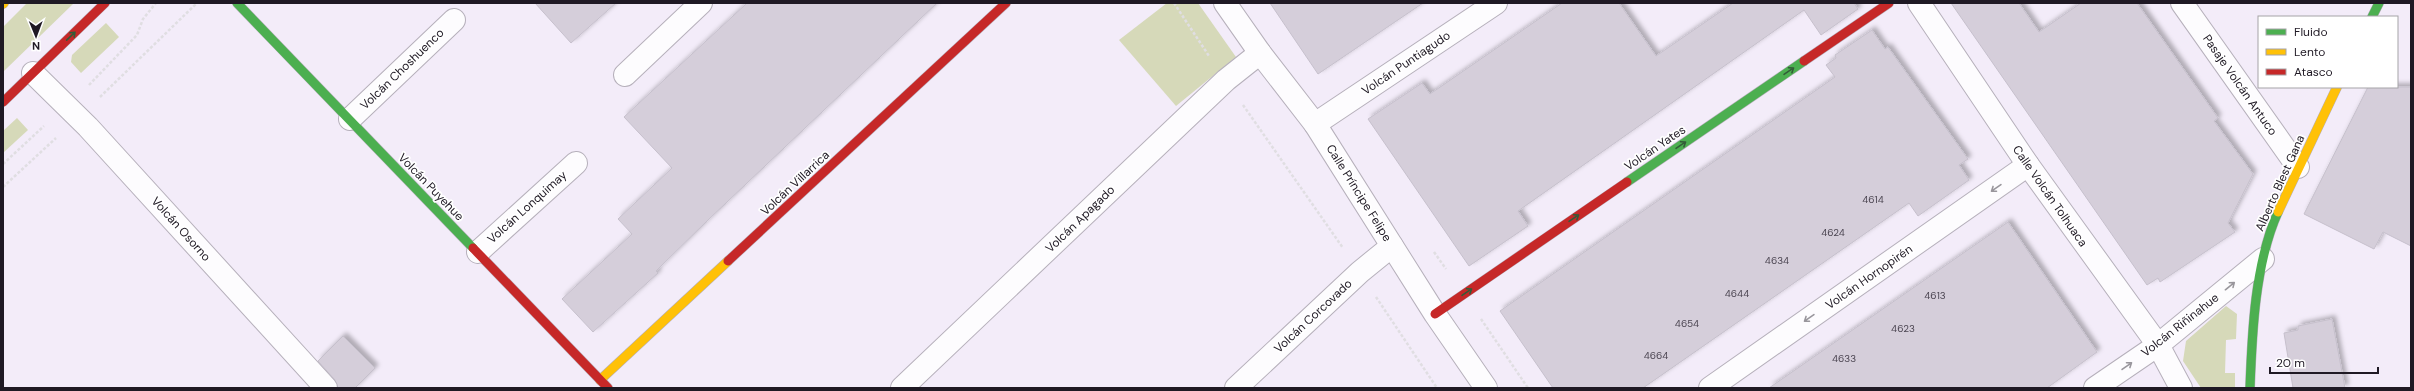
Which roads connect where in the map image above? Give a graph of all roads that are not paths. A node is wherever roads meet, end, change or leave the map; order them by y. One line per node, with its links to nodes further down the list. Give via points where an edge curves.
1 (105, 3): 14 (street, one-way to 1)
2 (237, 3): 18 (street, Volcán Puyehue)
3 (701, 3): 15 (street)
4 (1006, 3): 28 (street, Volcán Villarrica)
5 (1225, 3): 13 (street, Calle Príncipe Felipe)
6 (1496, 3): 19 (street, Volcán Puntiagudo)
7 (1889, 3): 26 (street, Volcán Yates, one-way to 7)
8 (1919, 3): 21 (street, Calle Volcán Tolhuaca)
9 (2182, 3): 22 (street, Pasaje Volcán Antuco)
10 (2378, 3): 11 (street)
11 (2372, 16)
12 (454, 20): 18 (street, Volcán Choshuenco)
13 (1260, 53): 19 (street, Calle Príncipe Felipe); 31 (street, Volcán Apagado, via 1226,80)
14 (33, 73): 17 (street); 29 (street, Volcán Osorno, via 88,127)
15 (625, 75)
16 (2337, 88): 22 (street, Alberto Blest Gana)
17 (3, 102)
18 (350, 119): 24 (street, Volcán Puyehue)
19 (1315, 124): 23 (street, Calle Príncipe Felipe)
20 (576, 162): 24 (street, Volcán Lonquimay)
21 (2028, 165): 27 (street, Calle Volcán Tolhuaca); 34 (street, Volcán Hornopirén, one-way to 34)
22 (2298, 167): 25 (street, Alberto Blest Gana, via 2269,232)
23 (1392, 246): 26 (street, Calle Príncipe Felipe); 32 (street, Volcán Corcovado, via 1360,272)
24 (478, 252): 28 (street, Volcán Puyehue)
25 (2263, 259): 27 (street, Volcán Riñinahue, one-way to 25); 37 (street, Alberto Blest Gana, via 2252,328)
26 (1434, 314): 33 (street, Calle Príncipe Felipe)
27 (2158, 345): 35 (street, Volcán Riñinahue, one-way to 27); 36 (street, Calle Volcán Tolhuaca)
28 (600, 380): 30 (street, Volcán Puyehue)
29 (326, 388)
30 (608, 388)
31 (902, 388)
32 (1236, 388)
33 (1486, 388)
34 (1710, 388)
35 (2095, 388)
36 (2181, 388)
37 (2250, 388)

